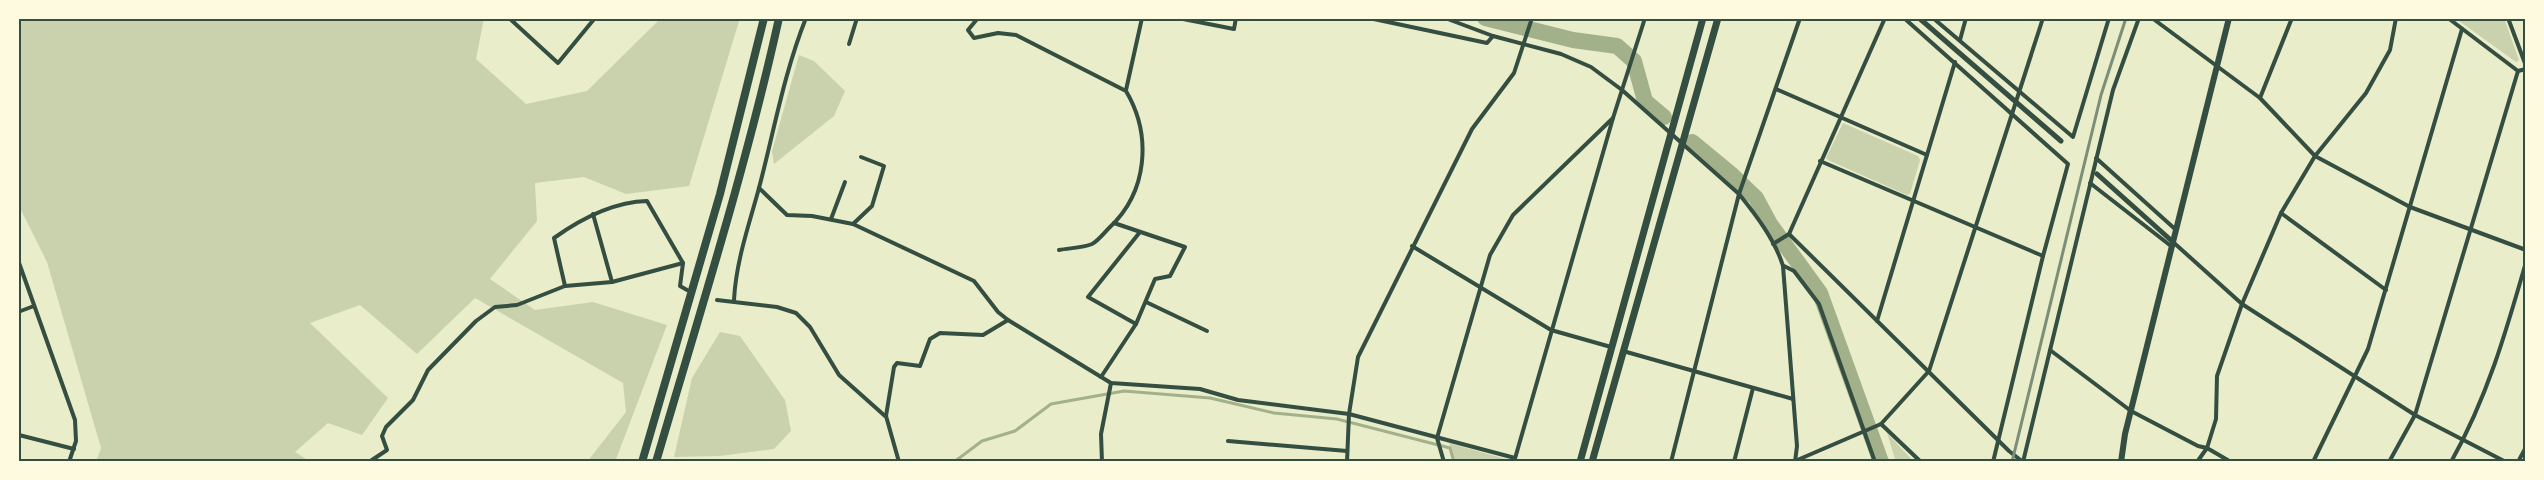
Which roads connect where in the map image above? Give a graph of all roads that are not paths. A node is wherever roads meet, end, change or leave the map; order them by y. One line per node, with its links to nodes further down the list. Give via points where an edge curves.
1 (509, 18): 2 (street, via 558,63)
2 (596, 18)
3 (764, 18): 128 (highway, via 720,194)
4 (779, 18): 129 (highway, via 761,100)
5 (806, 18): 60 (street, via 792,56)
6 (857, 18): 36 (street)
7 (978, 18): 43 (street, via 968,30 974,38 998,33 1016,35)
8 (1142, 18): 43 (street)
9 (1178, 18): 10 (street, via 1234,29)
10 (1236, 18)
11 (1369, 18): 33 (street, via 1487,43)
12 (1445, 18): 33 (street)
13 (1532, 18): 35 (street)
14 (1645, 18): 42 (street)
15 (1703, 18): 49 (highway)
16 (1718, 18): 51 (highway)
17 (1800, 18): 41 (street)
18 (1885, 18): 47 (street)
19 (1904, 18): 37 (street)
20 (1919, 18): 50 (street)
21 (1933, 18): 34 (street)
22 (1966, 18): 34 (street)
23 (2043, 18): 44 (street)
24 (2109, 18): 44 (street, via 2073,137)
25 (2139, 18): 55 (street, via 2113,90)
26 (2152, 18): 38 (street)
27 (2229, 18): 38 (main road)
28 (2292, 18): 45 (street)
29 (2396, 18): 53 (street, via 2390,50 2367,93)
30 (2448, 18): 32 (street)
31 (2508, 18): 39 (street)
32 (2462, 29): 40 (street); 63 (street)
33 (1493, 36): 35 (street)
34 (1960, 40): 44 (street)
35 (1523, 42): 42 (street, via 1591,67); 76 (street, via 1514,73 1472,129)
36 (849, 44)
37 (1955, 62): 46 (street); 52 (street)
38 (2216, 65): 45 (street); 70 (main road)
39 (2526, 68): 40 (street)
40 (2518, 71): 71 (street)
41 (1776, 89): 47 (street); 61 (street)
42 (1622, 90): 48 (street); 49 (street)
43 (1126, 91): 67 (street, via 1135,107 1144,142 1141,173 1132,198)
44 (2021, 93): 46 (street)
45 (2260, 98): 53 (street)
46 (2013, 113): 69 (street); 79 (street, via 2068,164)
47 (1839, 117): 52 (street); 56 (street)
48 (1613, 118): 86 (street, via 1513,215 1490,255); 98 (street)
49 (1669, 134): 51 (street); 100 (highway)
50 (2061, 141)
51 (1681, 144): 61 (street); 102 (highway)
52 (1927, 155): 62 (street)
53 (2315, 156): 63 (street); 64 (street)
54 (861, 157): 68 (street, via 884,166 872,206)
55 (2096, 158): 59 (street); 70 (street)
56 (1820, 161): 62 (street); 73 (street)
57 (2097, 174): 75 (street)
58 (845, 182): 66 (street)
59 (2090, 183): 75 (street); 101 (street)
60 (759, 188): 66 (street, via 787,215); 90 (street, via 745,230)
61 (1739, 194): 74 (street); 103 (street)
62 (1912, 201): 69 (street); 96 (street)
63 (2410, 207): 71 (street); 88 (street)
64 (2282, 213): 88 (street); 92 (street)
65 (593, 214): 82 (street, via 633,201 647,201); 84 (street); 85 (street, via 554,238)
66 (831, 219): 68 (street)
67 (1114, 223): 72 (street); 77 (street, via 1093,243)
68 (853, 224): 95 (street, via 974,281)
69 (1976, 227): 79 (street); 104 (street)
70 (2176, 229): 75 (main road)
71 (2472, 229): 78 (street); 112 (street)
72 (1140, 232): 91 (street, via 1185,247 1170,276 1155,279); 97 (street, via 1088,297)
73 (1789, 234): 74 (street); 96 (street)
74 (1773, 244): 83 (street)
75 (2172, 244): 92 (street); 110 (main road)
76 (1412, 246): 86 (street); 111 (street, via 1358,357)
77 (1059, 250)
78 (2526, 250)
79 (2043, 256): 118 (street)
80 (18, 260): 93 (street)
81 (2526, 262): 119 (street, via 2498,360)
82 (683, 263): 84 (street); 87 (street, via 680,286)
83 (1784, 266): 109 (street); 115 (street, via 1794,271 1818,304)
84 (612, 282): 85 (street)
85 (565, 286): 127 (street, via 517,305 495,307 476,321 428,370 413,400 386,427 382,436 387,450)
86 (1480, 287): 98 (street); 117 (street)
87 (687, 290)
88 (2386, 291): 105 (street)
89 (717, 300): 90 (street)
90 (734, 300): 113 (street, via 777,307 803,318 838,375)
91 (1146, 302): 97 (street); 99 (street)
92 (2242, 304): 105 (street); 122 (street, via 2217,375 2216,419)
93 (34, 306): 94 (street); 123 (street, via 75,420)
94 (18, 312)
95 (1008, 320): 106 (street); 113 (street, via 983,335 940,333 930,339 920,366 897,363 889,386)
96 (1877, 321): 104 (street)
97 (1136, 324): 106 (street)
98 (1551, 330): 100 (street); 125 (street)
99 (1208, 331)
100 (1611, 347): 134 (highway)
101 (2050, 350): 110 (street); 118 (street, via 2023,462)
102 (1622, 351): 103 (street); 135 (highway)
103 (1694, 371): 108 (street); 136 (street)
104 (1929, 371): 114 (street); 118 (street)
105 (2356, 375): 112 (street); 145 (street)
106 (1101, 377): 107 (street)
107 (1111, 383): 111 (street, via 1200,389 1238,400); 131 (street, via 1101,434)
108 (1753, 388): 109 (street); 137 (street)
109 (1793, 399): 138 (street)
110 (2131, 411): 122 (street); 142 (main road)
111 (1348, 414): 117 (street); 124 (street)
112 (2415, 415): 119 (street); 146 (street)
113 (886, 416): 130 (street)
114 (1881, 424): 115 (street); 140 (street)
115 (1864, 431): 138 (street); 139 (street)
116 (18, 434): 123 (street)
117 (1437, 438): 125 (street); 133 (street)
118 (1999, 439): 141 (street)
119 (2464, 440): 147 (street); 148 (street)
120 (1228, 441): 124 (street)
121 (2526, 447): 149 (street)
122 (2207, 448): 143 (street); 144 (street)
123 (74, 449): 126 (street)
124 (1347, 451): 132 (street)
125 (1514, 460)
126 (69, 462)
127 (369, 462)
128 (642, 462)
129 (656, 462)
130 (899, 462)
131 (1102, 462)
132 (1347, 462)
133 (1444, 462)
134 (1580, 462)
135 (1592, 462)
136 (1671, 462)
137 (1734, 462)
138 (1796, 462)
139 (1875, 462)
140 (1921, 462)
141 (1993, 462)
142 (2121, 462)
143 (2197, 462)
144 (2231, 462)
145 (2313, 462)
146 (2389, 462)
147 (2451, 462)
148 (2506, 462)
149 (2518, 462)

